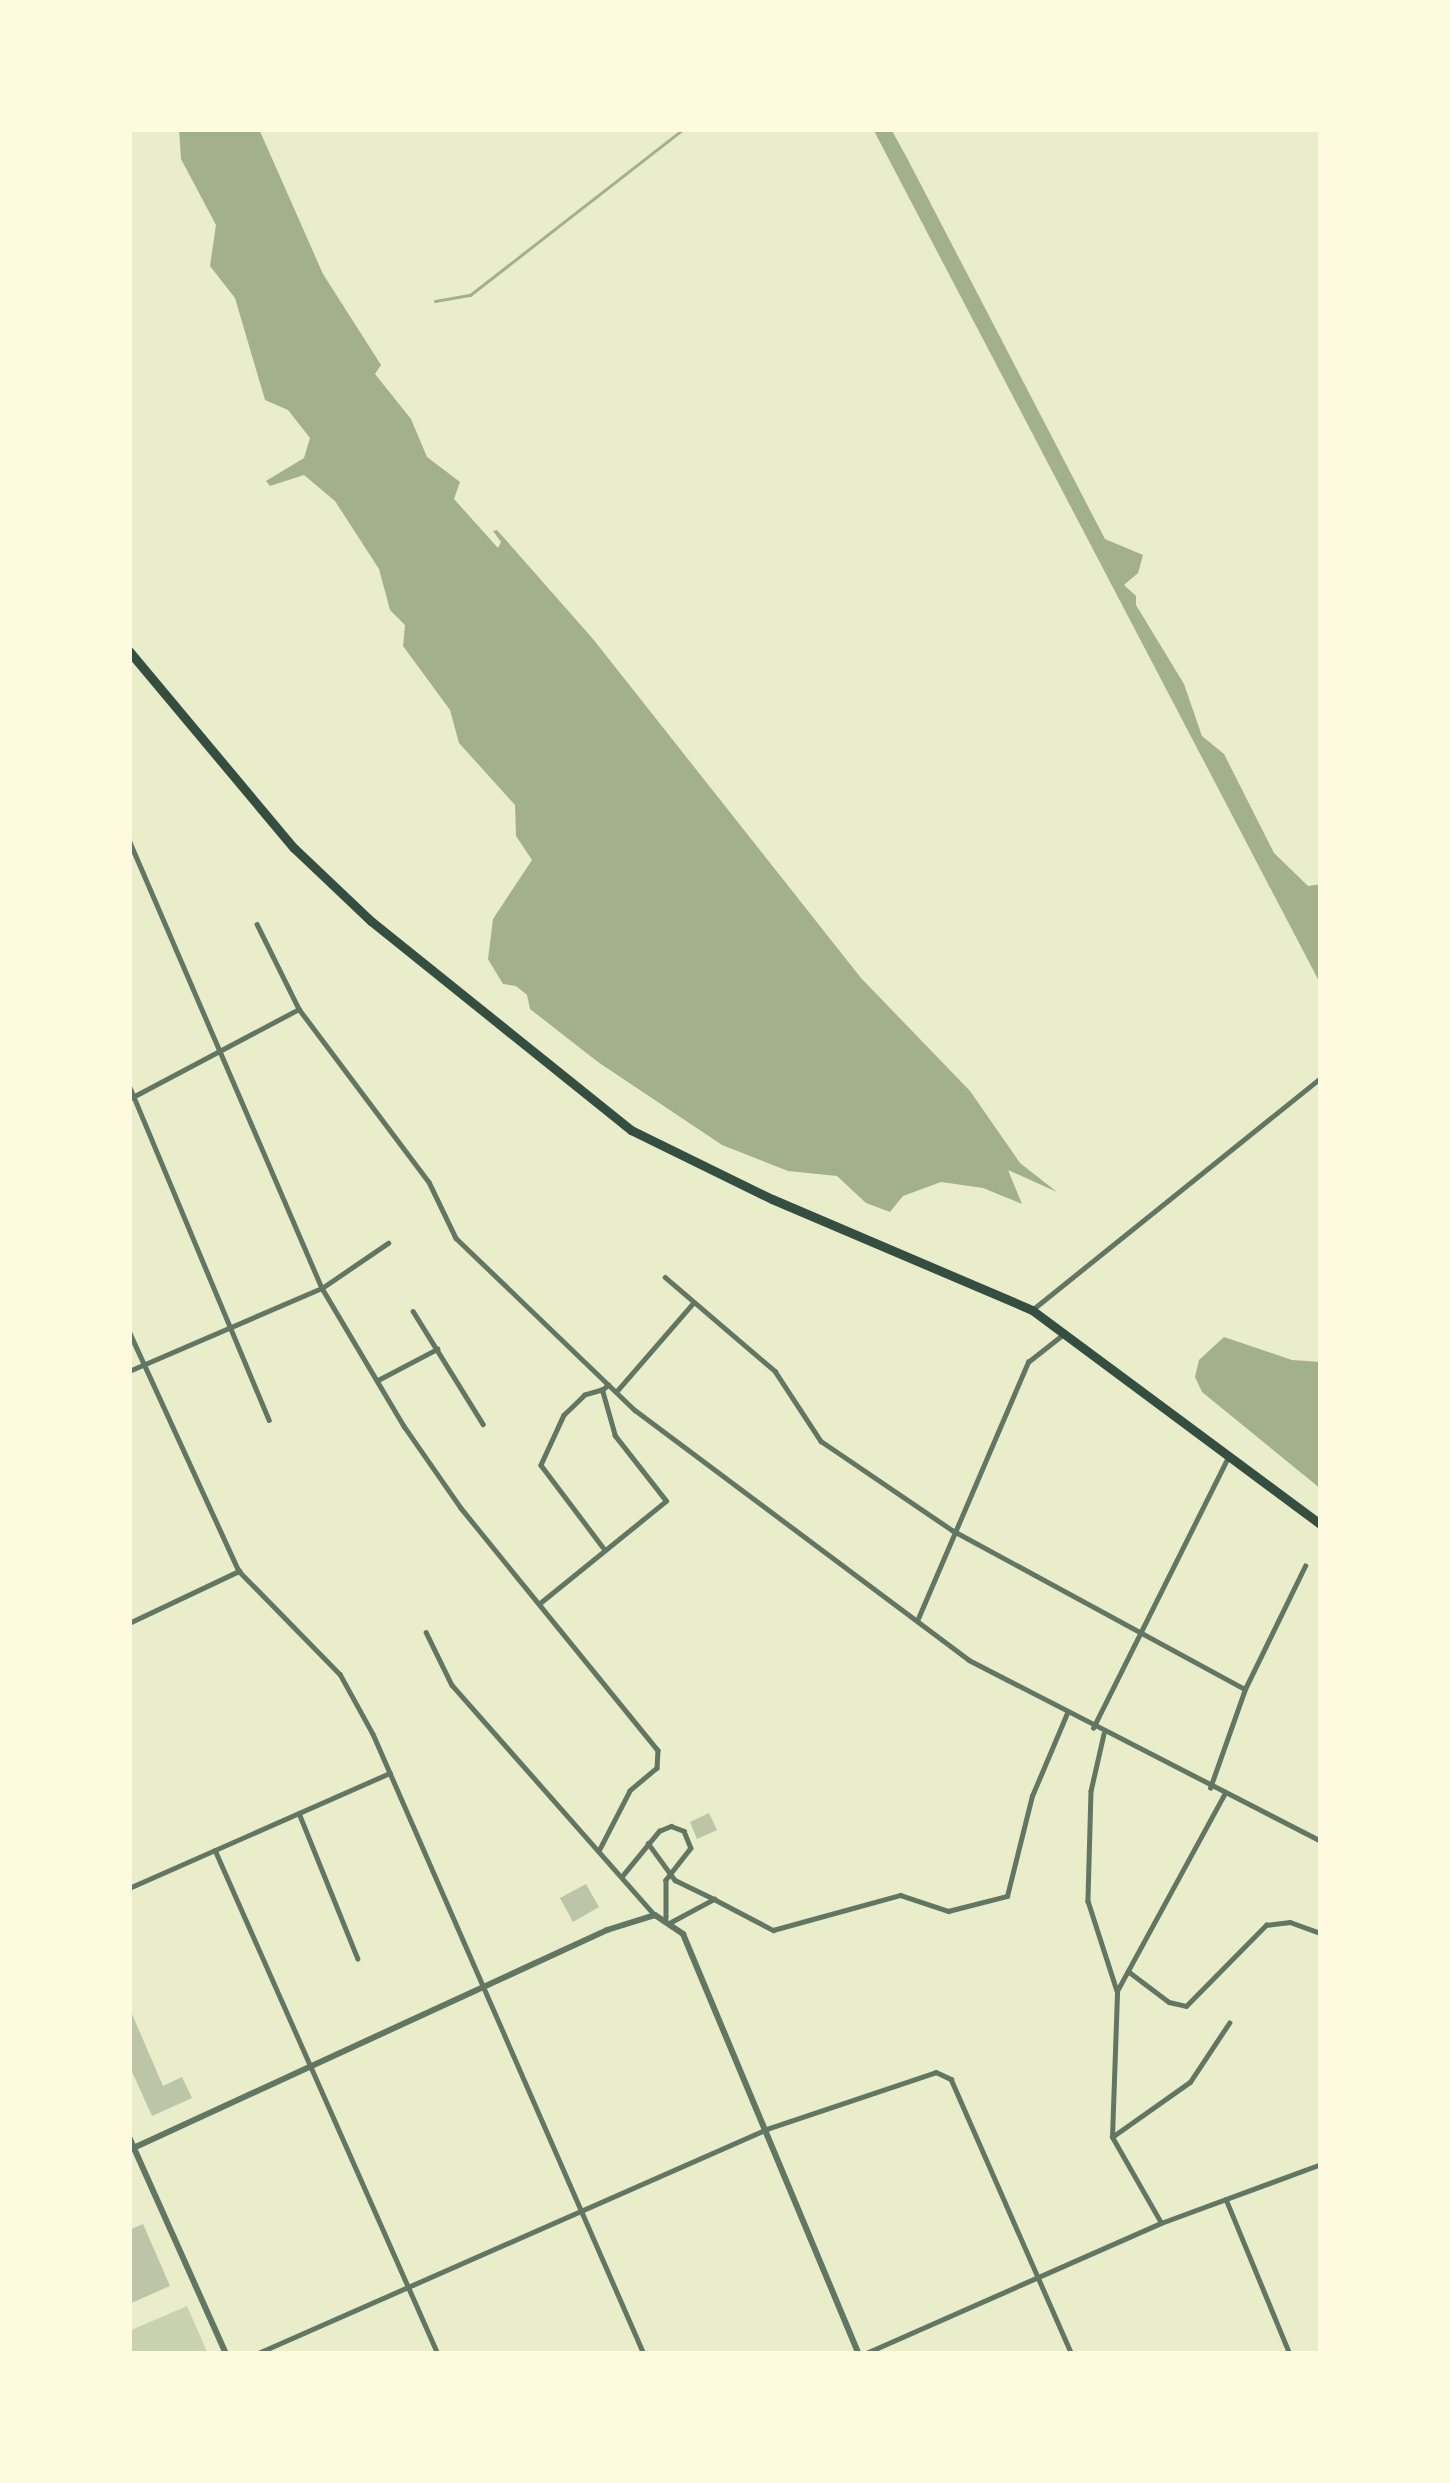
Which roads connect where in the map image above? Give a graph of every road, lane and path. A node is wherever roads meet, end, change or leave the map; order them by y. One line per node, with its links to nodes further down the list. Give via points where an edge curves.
1 (129, 651): 13 (highway, via 294,848 631,1130)
2 (129, 840): 5 (street)
3 (257, 924): 4 (street)
4 (299, 1009): 5 (street); 22 (street, via 423,1174 461,1244)
5 (220, 1051): 8 (street); 11 (street)
6 (1321, 1078): 13 (street)
7 (129, 1085): 8 (street)
8 (131, 1097): 15 (street)
9 (388, 1243): 11 (street)
10 (665, 1277): 12 (street)
11 (322, 1288): 15 (street); 21 (street)
12 (693, 1303): 23 (street); 28 (street, via 775,1371 813,1435)
13 (1032, 1310): 17 (highway)
14 (413, 1312): 18 (street)
15 (230, 1328): 19 (street); 24 (street)
16 (129, 1331): 19 (street)
17 (1066, 1332): 26 (highway); 28 (street, via 1028,1362 975,1496)
18 (436, 1349): 21 (street); 25 (street)
19 (143, 1365): 20 (street); 31 (street)
20 (129, 1371)
21 (378, 1380): 32 (street, via 461,1508)
22 (605, 1387): 23 (street); 29 (street, via 617,1440 666,1501); 29 (street, via 564,1415 541,1465)
23 (616, 1392): 33 (street)
24 (269, 1420)
25 (483, 1424)
26 (1228, 1456): 27 (highway); 36 (street)
27 (1321, 1525)
28 (952, 1530): 33 (street); 36 (street)
29 (606, 1550): 32 (street)
30 (1305, 1566): 37 (street)
31 (239, 1571): 34 (street); 41 (street, via 340,1674)
32 (540, 1603): 47 (street, via 660,1754)
33 (917, 1621): 38 (street)
34 (129, 1623)
35 (426, 1632): 47 (street, via 452,1685)
36 (1138, 1636): 37 (street); 39 (street)
37 (1245, 1689): 42 (street)
38 (1066, 1713): 39 (street); 52 (street, via 1032,1796 1009,1894 951,1911 900,1895 773,1930)
39 (1093, 1728): 40 (street)
40 (1104, 1733): 42 (street); 59 (street, via 1091,1791 1088,1898)
41 (390, 1773): 44 (street); 58 (street)
42 (1210, 1788): 43 (street)
43 (1224, 1795): 45 (street); 57 (street)
44 (299, 1813): 48 (street); 56 (street)
45 (1321, 1841)
46 (648, 1844): 49 (street); 49 (street, via 671,1826 688,1836 688,1855); 50 (street)
47 (600, 1849): 50 (street)
48 (215, 1850): 51 (street); 61 (street)
49 (670, 1873): 52 (street); 54 (street)
50 (623, 1875): 53 (street)
51 (129, 1888)
52 (714, 1899): 54 (street)
53 (656, 1915): 54 (street); 58 (street, via 628,1920)
54 (668, 1920): 62 (street, via 682,1934)
55 (1321, 1933): 57 (street, via 1290,1922 1266,1925 1186,2006)
56 (358, 1959)
57 (1128, 1971): 59 (street)
58 (484, 1986): 61 (street); 68 (street)
59 (1117, 1991): 64 (street)
60 (1229, 2023): 64 (street, via 1190,2082)
61 (311, 2066): 65 (street); 71 (street)
62 (767, 2129): 68 (street); 70 (street, via 945,2074); 76 (street)
63 (129, 2137): 65 (street)
64 (1112, 2137): 69 (street)
65 (131, 2148): 72 (street)
66 (1321, 2164): 67 (street)
67 (1226, 2199): 69 (street); 78 (street)
68 (582, 2211): 71 (street); 75 (street)
69 (1161, 2223): 70 (street)
70 (1038, 2279): 76 (street); 77 (street)
71 (409, 2287): 73 (street); 74 (street)
72 (226, 2354)
73 (256, 2354)
74 (438, 2354)
75 (644, 2354)
76 (862, 2354)
77 (1072, 2354)
78 (1290, 2354)

